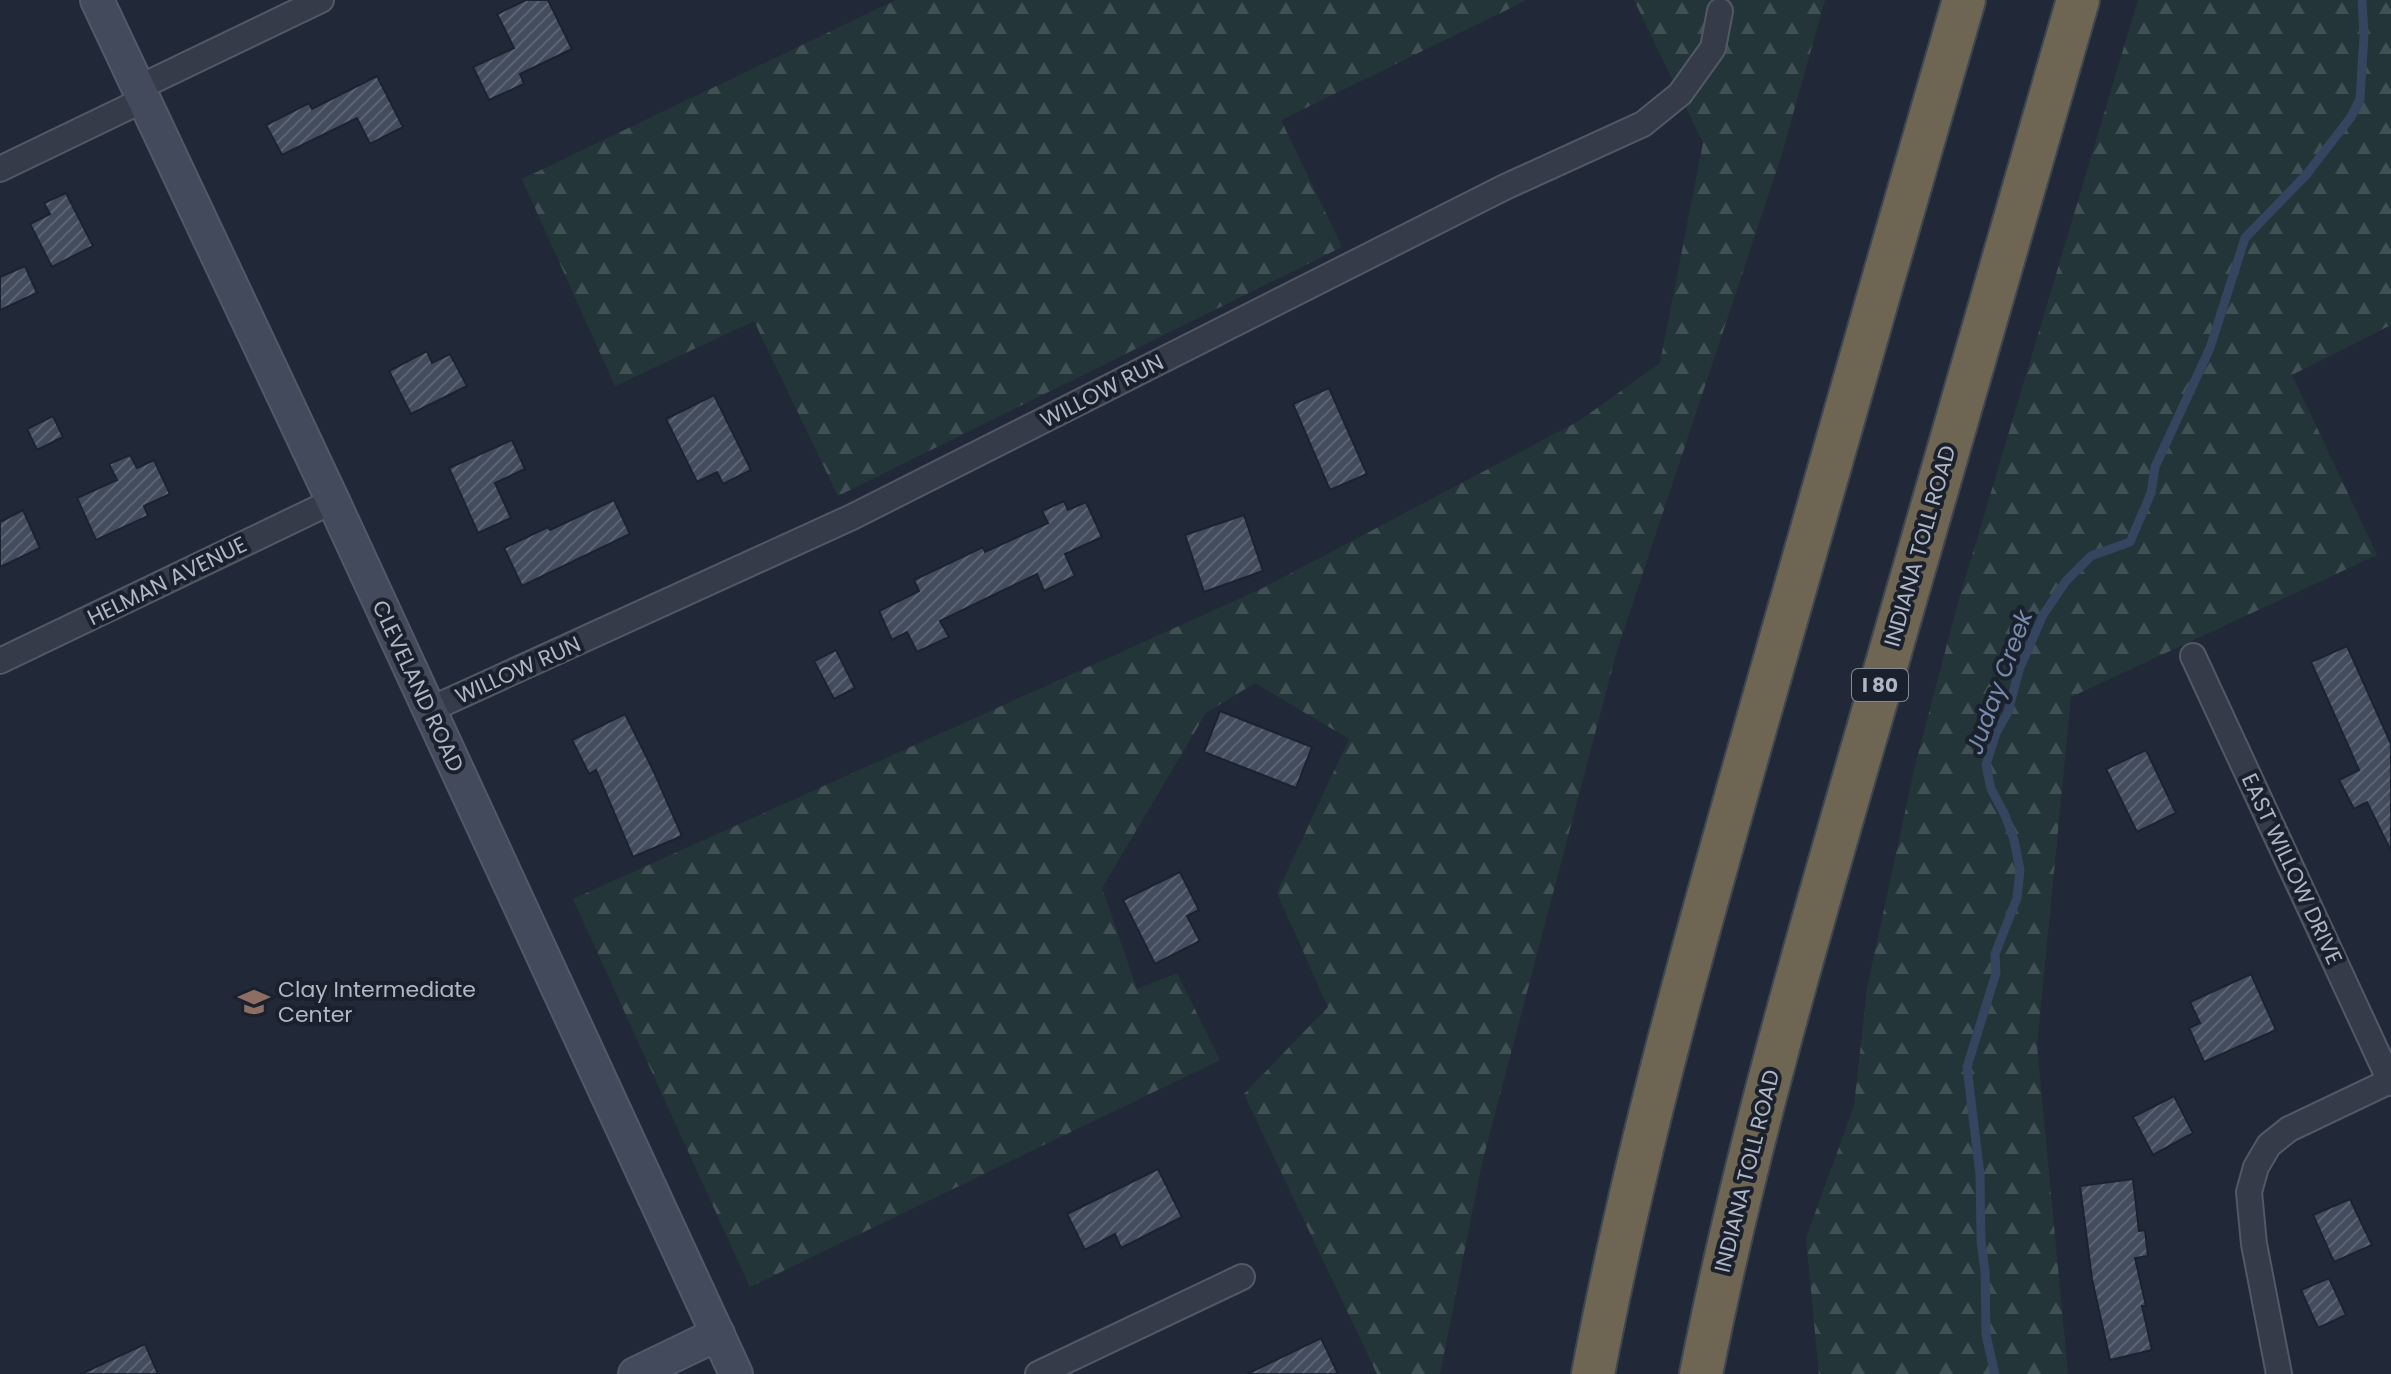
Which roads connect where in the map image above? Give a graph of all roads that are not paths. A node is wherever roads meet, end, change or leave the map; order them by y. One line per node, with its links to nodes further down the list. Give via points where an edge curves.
1 (97, 0): 6 (main road, CLEVELAND ROAD)
2 (321, 0): 6 (street)
3 (1964, 0): 18 (highway, via 1664,1057)
4 (2078, 0): 19 (highway, INDIANA TOLL ROAD / I 80, via 1767,1086)
5 (1720, 11): 11 (street, WILLOW RUN, via 1713,48 1680,94 1643,124 1505,187 852,517)
6 (140, 94): 7 (street); 8 (main road, CLEVELAND ROAD)
7 (0, 169)
8 (333, 501): 10 (street, HELMAN AVENUE); 11 (main road, CLEVELAND ROAD)
9 (2193, 656): 12 (street, EAST WILLOW DRIVE)
10 (0, 661)
11 (429, 710): 14 (main road, CLEVELAND ROAD)
12 (2391, 1082): 20 (street, via 2289,1129 2269,1145 2256,1167 2249,1192 2254,1244)
13 (1242, 1277): 17 (street)
14 (718, 1334): 15 (main road); 16 (main road, CLEVELAND ROAD)
15 (635, 1374)
16 (736, 1374)
17 (1038, 1374)
18 (1593, 1374)
19 (1701, 1374)
20 (2279, 1374)

